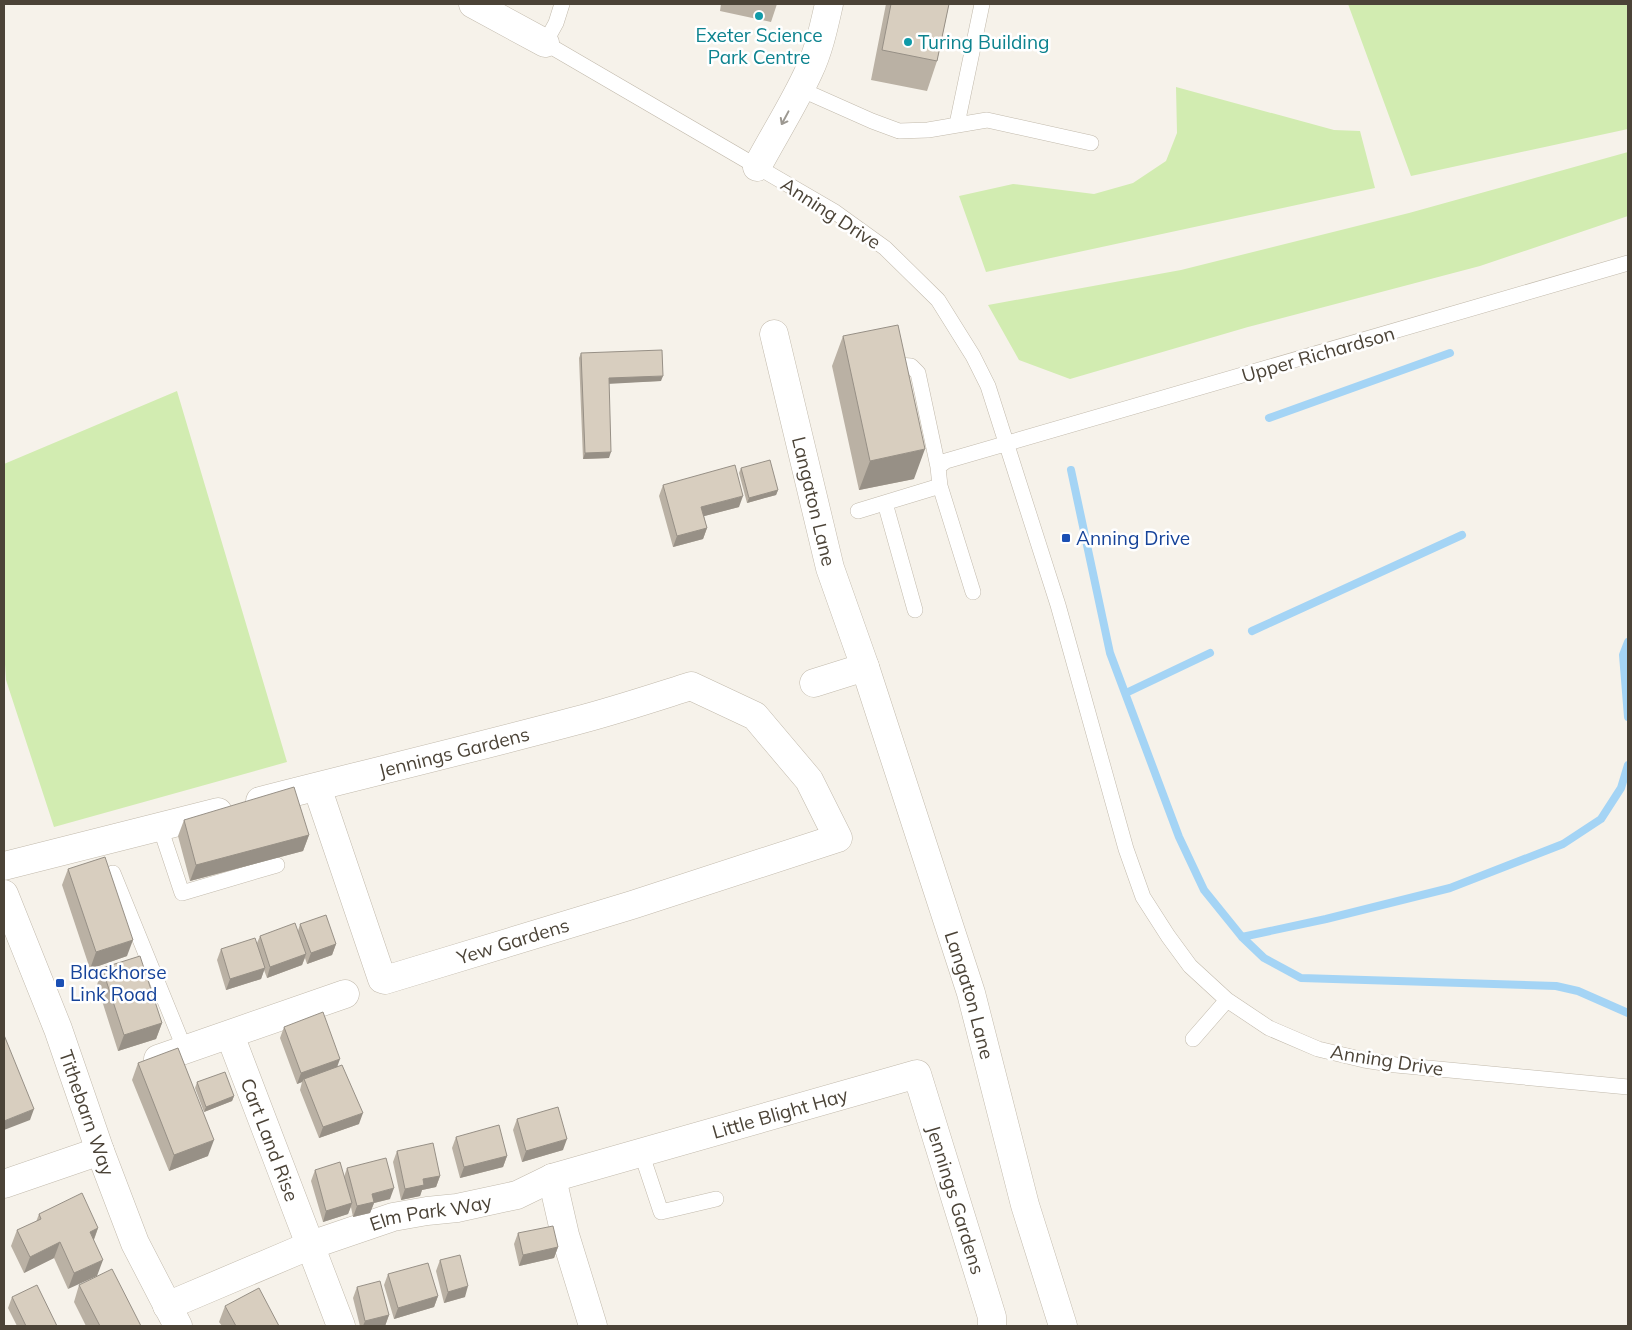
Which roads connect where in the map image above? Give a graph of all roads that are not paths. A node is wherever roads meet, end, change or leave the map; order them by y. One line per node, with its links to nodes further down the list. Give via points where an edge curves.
1 (473, 4): 5 (street)
2 (562, 4): 5 (lane)
3 (830, 4): 6 (street, via 810,70)
4 (982, 4): 7 (lane)
5 (545, 43): 9 (lane, Anning Drive)
6 (800, 89): 7 (lane, via 899,131); 9 (street, one-way to 9)
7 (957, 124): 8 (lane, via 987,120)
8 (1091, 143)
9 (763, 156): 13 (lane, Anning Drive, via 885,248 938,300 988,386)
10 (1628, 263): 13 (lane, Upper Richardson)
11 (774, 334): 20 (street, Langaton Lane, via 830,568)
12 (899, 364): 14 (lane, via 910,366 918,373)
13 (1008, 444): 14 (lane, Upper Richardson, via 946,461); 30 (lane, Anning Drive, via 1074,661 1126,849 1143,897 1190,966)
14 (938, 467): 15 (lane)
15 (940, 486): 16 (lane); 18 (lane)
16 (885, 503): 17 (lane); 19 (lane)
17 (858, 511)
18 (973, 592)
19 (915, 610)
20 (865, 667): 21 (street); 47 (street, Langaton Lane, via 971,993 1025,1205)
21 (814, 683)
22 (317, 787): 23 (street, Jennings Gardens); 24 (street, Jennings Gardens, via 577,720 692,686 755,716 809,780); 24 (street, Yew Gardens, via 385,980)
23 (160, 828): 25 (lane, via 182,893); 26 (street, Jennings Gardens)
24 (838, 838)
25 (277, 865)
26 (4, 866)
27 (112, 872): 33 (lane)
28 (4, 894): 37 (street, Tithebarn Way, via 58,1029)
29 (346, 994): 31 (street)
30 (1227, 1000): 32 (lane); 36 (lane, Anning Drive, via 1269,1028 1318,1049 1364,1060)
31 (230, 1035): 33 (street); 42 (street, Cart Land Rise)
32 (1193, 1039)
33 (185, 1050): 34 (street)
34 (158, 1059)
35 (917, 1074): 38 (street, Little Blight Hay); 46 (street, Jennings Gardens, via 992,1317)
36 (1628, 1087)
37 (100, 1151): 40 (street); 43 (street, Tithebarn Way, via 135,1243)
38 (641, 1152): 39 (street, Little Blight Hay); 41 (lane, via 661,1212)
39 (552, 1178): 42 (street, Elm Park Way, via 517,1194 393,1218); 45 (street, via 565,1235)
40 (4, 1184)
41 (716, 1199)
42 (311, 1245): 43 (street, Elm Park Way); 44 (street, Cart Land Rise)
43 (172, 1316)
44 (341, 1326)
45 (593, 1326)
46 (992, 1326)
47 (1063, 1326)

